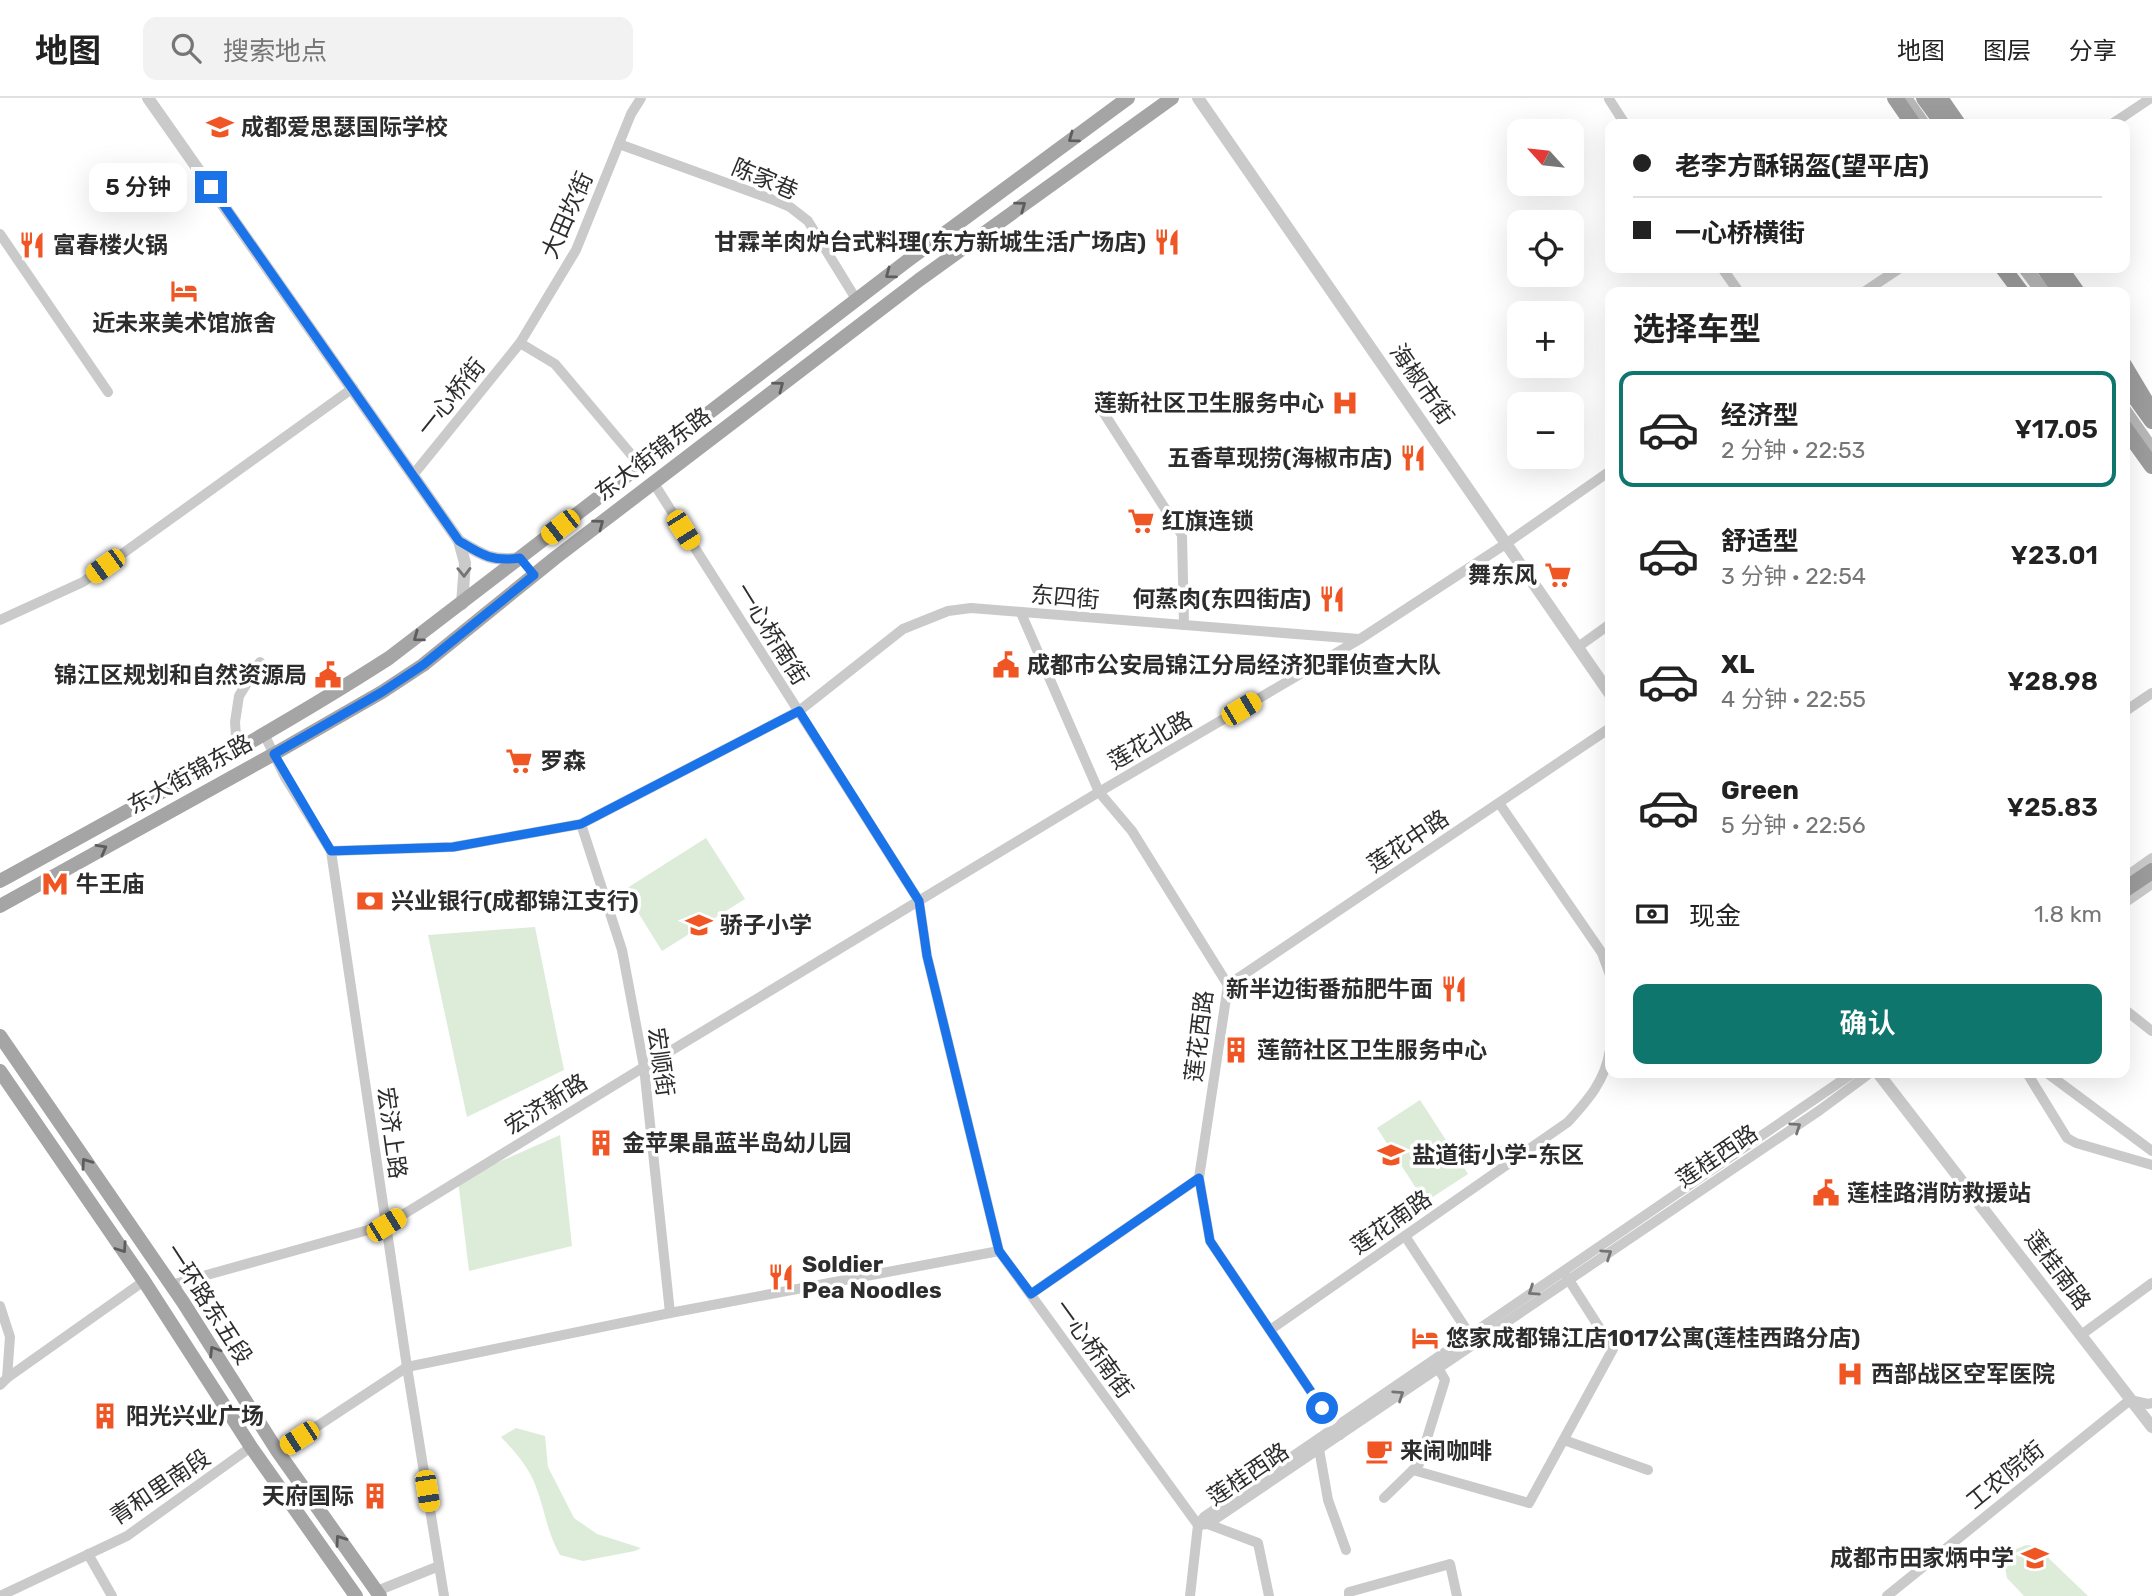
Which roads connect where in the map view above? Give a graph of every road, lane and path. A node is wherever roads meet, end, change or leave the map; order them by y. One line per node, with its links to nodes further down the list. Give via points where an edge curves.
1 (148, 98): 27 (street)
2 (641, 98): 20 (street, 大田坎街)
3 (1128, 98): 24 (main road, 东大街锦东路, one-way to 24)
4 (1172, 98): 42 (main road, 东大街锦东路, one-way to 4, via 919,279)
5 (1198, 98): 44 (street, 海椒市街)
6 (1924, 98): 16 (highway)
7 (1933, 98): 17 (main road)
8 (1940, 98): 18 (highway)
9 (2151, 98): 19 (street)
10 (1609, 99): 12 (street)
11 (1899, 99): 13 (highway); 14 (highway); 15 (main road)
12 (1622, 119)
13 (1906, 119)
14 (1910, 119)
15 (1918, 119)
16 (1939, 119)
17 (1948, 119)
18 (1955, 119)
19 (2120, 119)
20 (619, 144): 24 (street, 陈家巷, via 790,207 808,221); 25 (street, 大田坎街, via 576,250)
21 (0, 234): 29 (street)
22 (1892, 273): 23 (street)
23 (1872, 287)
24 (856, 299): 38 (main road, 东大街锦东路)
25 (520, 343): 38 (street, via 555,364); 41 (street, 一心桥街)
26 (2130, 376): 31 (highway, bridge)
27 (353, 388): 41 (street); 50 (street, via 83,582)
28 (2130, 390): 33 (highway)
29 (108, 392)
30 (1098, 404): 51 (street, via 1182,535)
31 (2152, 410)
32 (2130, 419): 36 (main road)
33 (2152, 421)
34 (2130, 435): 39 (highway, bridge)
35 (2130, 441): 37 (highway)
36 (2152, 450)
37 (2152, 459)
38 (640, 465): 45 (main road, 东大街锦东路)
39 (2152, 466)
40 (1605, 474): 44 (street, 莲花北路)
41 (413, 475): 43 (street)
42 (653, 482): 46 (main road, 东大街锦东路, one-way to 42); 60 (street, 一心桥南街)
43 (459, 541): 45 (street, via 486,557); 47 (street, one-way to 47, via 465,563)
44 (1507, 543): 54 (street, 莲花北路); 55 (street, 海椒市街)
45 (520, 558): 46 (main road); 47 (main road, 东大街锦东路)
46 (534, 575): 53 (main road, 东大街锦东路)
47 (462, 604): 49 (main road, 东大街锦东路)
48 (1021, 613): 51 (street, 东四街); 60 (street, 东四街, via 971,608 923,620 895,636); 65 (street, 莲花西路)
49 (444, 617): 53 (main road); 62 (main road, 东大街锦东路, one-way to 62, via 379,665)
50 (0, 620)
51 (1184, 625): 54 (street, 东四街)
52 (1605, 628): 55 (street)
53 (460, 635): 64 (main road, 东大街锦东路, via 393,685)
54 (1360, 639): 65 (street, 莲花北路)
55 (1578, 647): 57 (street, 海椒市街)
56 (260, 662): 63 (street, via 239,696)
57 (1605, 687)
58 (2152, 693): 59 (street)
59 (2130, 708)
60 (799, 711): 67 (street, 东四街); 76 (street, 一心桥南街)
61 (1605, 731): 66 (street, 莲花中路)
62 (264, 734): 63 (main road, 东大街锦东路); 64 (street, 宏济上路)
63 (237, 749): 72 (main road, 东大街锦东路)
64 (274, 754): 68 (street, 宏济上路); 77 (main road, 东大街锦东路, one-way to 64)
65 (1099, 792): 76 (street, 莲花北路); 79 (street, 莲花西路, via 1132,831)
66 (1499, 803): 78 (street); 79 (street, 莲花中路)
67 (581, 824): 68 (street, 东四街, via 453,847); 83 (street, 宏顺街, via 622,950)
68 (331, 851): 94 (street, 宏济上路)
69 (2152, 858): 71 (street)
70 (2152, 871): 74 (highway)
71 (2130, 874)
72 (0, 881)
73 (2152, 884): 75 (street)
74 (2130, 886)
75 (2130, 898)
76 (919, 901): 83 (street, 宏济新路); 96 (street, 一心桥南街, via 927,956)
77 (0, 906)
78 (1605, 961)
79 (1228, 985): 93 (street, 莲花西路)
80 (2130, 1014): 81 (street)
81 (2152, 1031)
82 (0, 1036): 100 (main road, 一环路东五段, one-way to 82)
83 (644, 1067): 94 (street, 宏济新路); 103 (street, 宏顺街)
84 (0, 1071): 98 (main road, 一环路东五段, one-way to 98)
85 (1605, 1072): 95 (street, 莲花南路, via 1568,1122)
86 (1846, 1078): 97 (street, 莲桂西路)
87 (1863, 1078): 97 (street, 莲桂西路, one-way to 87)
88 (1882, 1078): 105 (street, 莲桂南路)
89 (2030, 1078): 92 (street, via 2067,1138)
90 (2053, 1078): 91 (street)
91 (2152, 1151)
92 (2152, 1165)
93 (1199, 1178): 101 (street); 104 (street, 莲花西路, via 1210,1241)
94 (386, 1225): 100 (street, 宏济新路); 107 (street, 宏济上路)
95 (1405, 1236): 104 (street, 莲花南路); 106 (street)
96 (999, 1251): 101 (street, 一心桥南街); 103 (street)
97 (1566, 1276): 106 (street, 莲桂西路); 114 (street, via 1613,1349)
98 (144, 1280): 109 (street); 115 (main road, 一环路东五段)
99 (2152, 1283): 105 (street)
100 (171, 1285): 117 (main road, 一环路东五段, one-way to 100)
101 (1031, 1294): 121 (street, 一心桥南街)
102 (0, 1307): 109 (street, via 10,1336)
103 (670, 1313): 107 (street)
104 (1270, 1330): 113 (street, 莲花西路)
105 (2081, 1335): 110 (street, 莲桂南路)
106 (1472, 1339): 108 (street, 莲桂西路); 113 (street, 莲桂西路)
107 (407, 1367): 117 (street); 124 (street, 宏济上路)
108 (1438, 1368): 113 (street, 莲桂西路, one-way to 108); 118 (street, via 1445,1380 1419,1464)
109 (4, 1382)
110 (2130, 1400): 111 (street); 112 (street, 莲桂南路); 134 (street, 工农院街)
111 (2152, 1403)
112 (2152, 1427)
113 (1337, 1431): 116 (street, 莲桂西路); 121 (street, 莲桂西路, via 1204,1517)
114 (1564, 1440): 118 (street, via 1529,1503); 119 (street)
115 (251, 1447): 123 (street, 青和里南段, via 127,1536); 128 (main road, 一环路东五段)
116 (1319, 1449): 121 (street, 莲桂西路); 122 (street, via 1328,1500)
117 (278, 1452): 125 (main road, 一环路东五段, one-way to 117)
118 (1413, 1469): 120 (street)
119 (1648, 1470)
120 (1384, 1497)
121 (1203, 1525): 130 (street); 131 (street, via 1258,1543)
122 (1346, 1550)
123 (88, 1554): 126 (street, 青和里南段); 127 (street)
124 (439, 1566): 125 (street); 129 (street, 宏济上路)
125 (378, 1594)
126 (0, 1595)
127 (112, 1596)
128 (356, 1596)
129 (444, 1596)
130 (1191, 1596)
131 (1269, 1596)
132 (1349, 1596): 133 (street, via 1349,1592 1450,1564)
133 (1457, 1596)
134 (1887, 1596)

